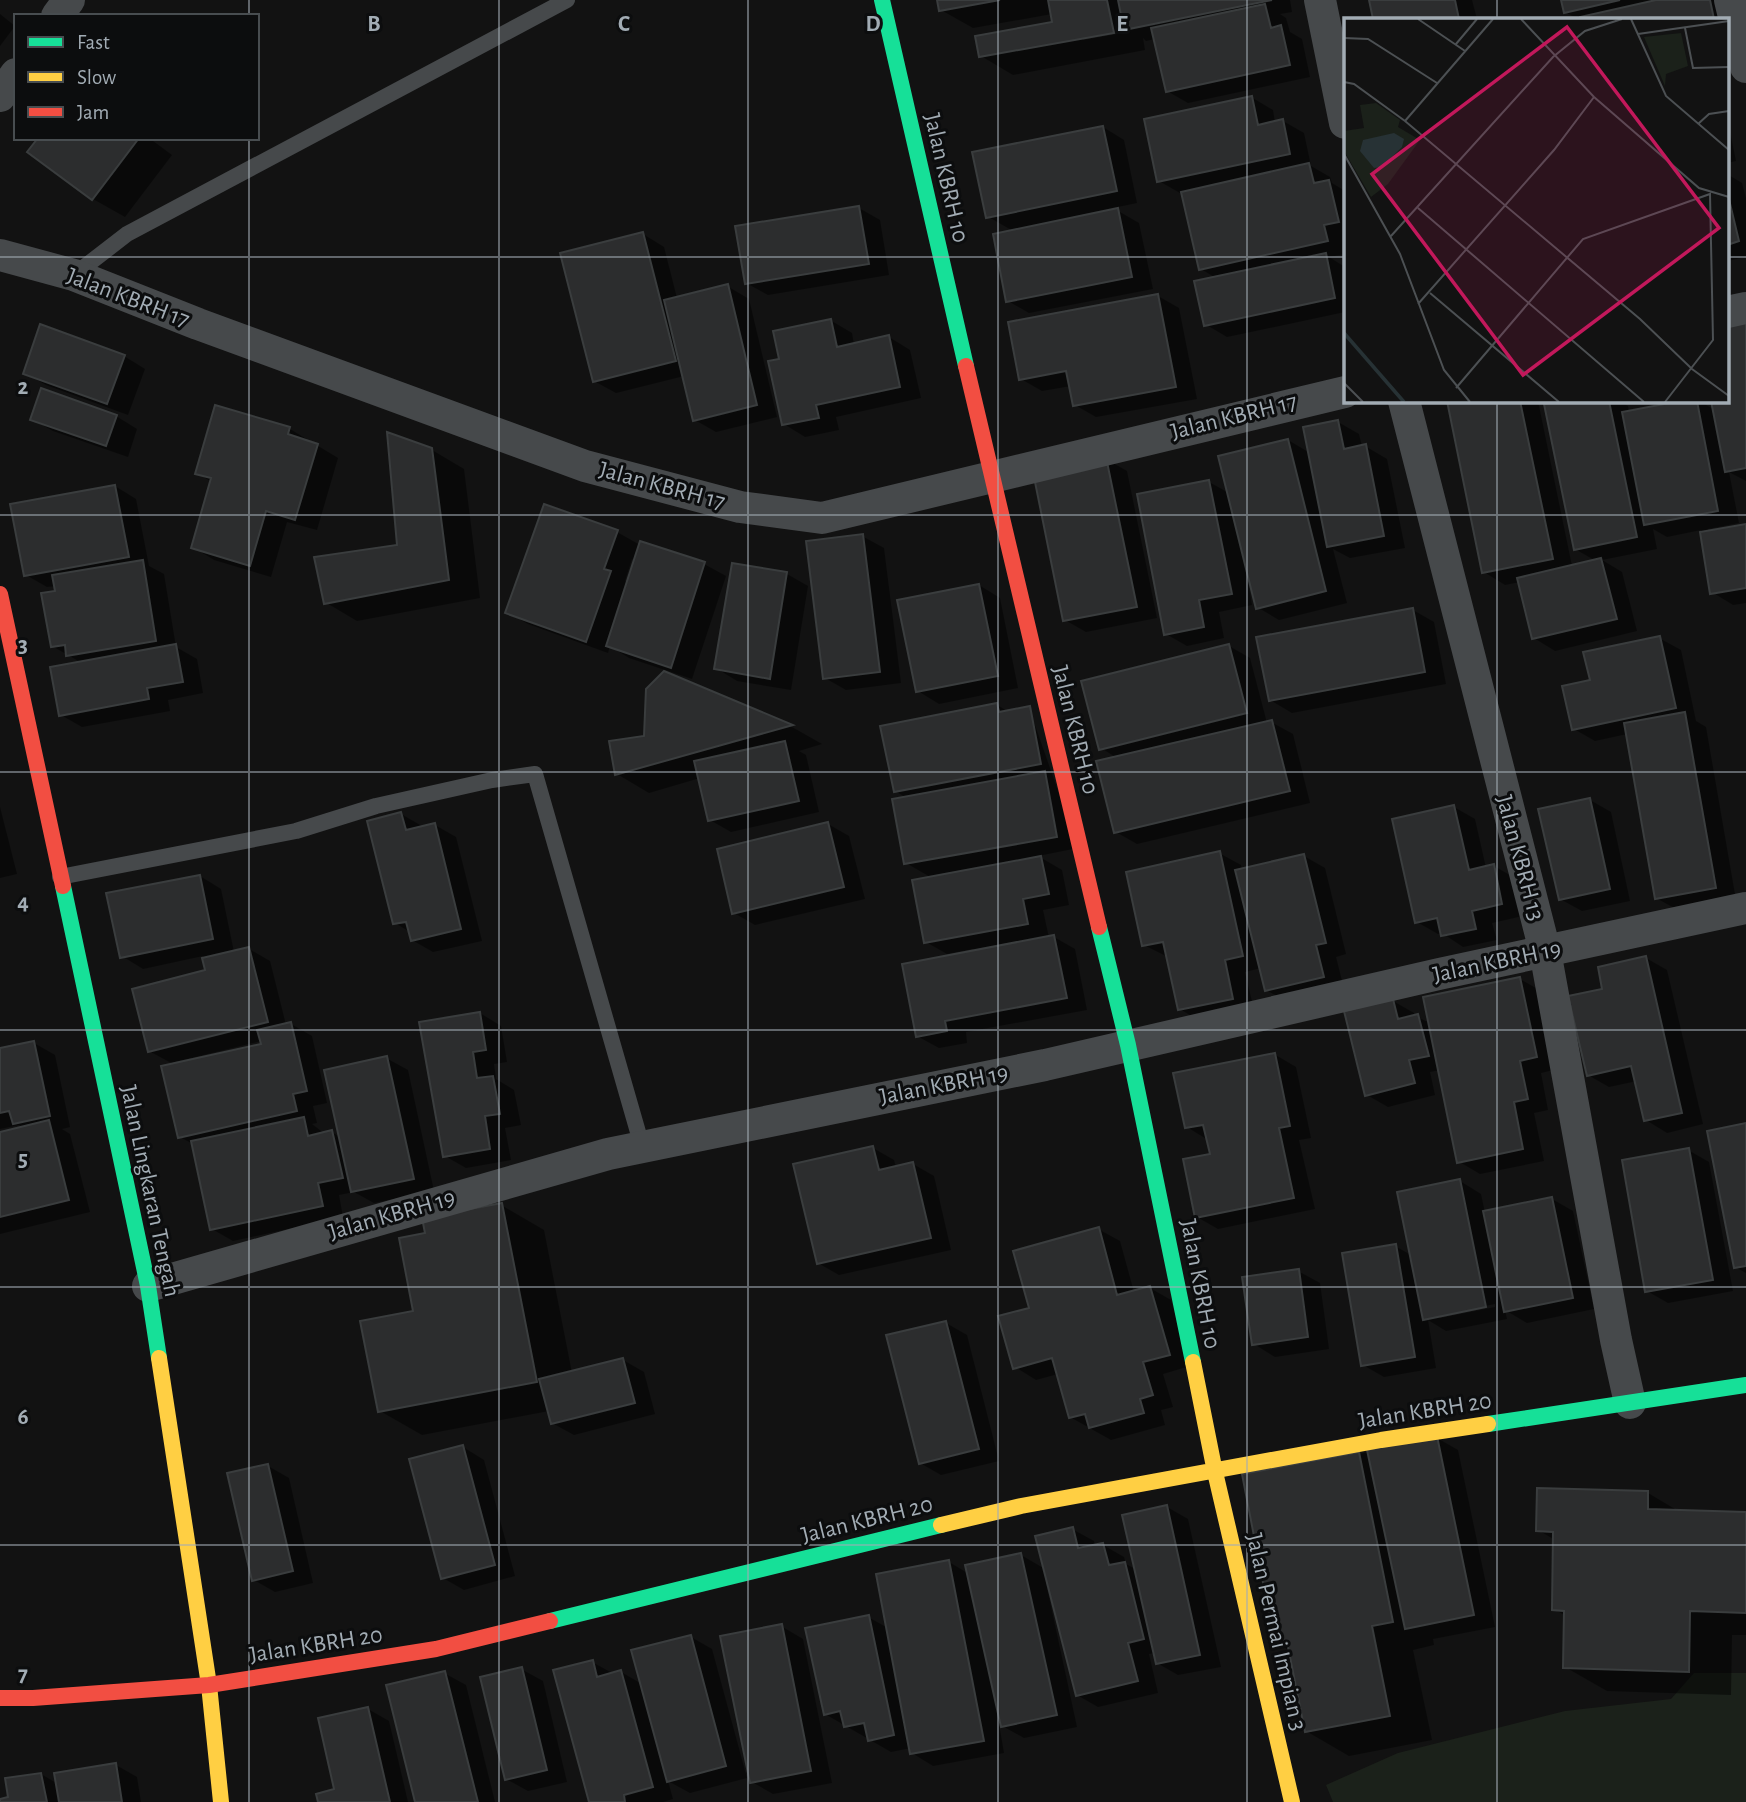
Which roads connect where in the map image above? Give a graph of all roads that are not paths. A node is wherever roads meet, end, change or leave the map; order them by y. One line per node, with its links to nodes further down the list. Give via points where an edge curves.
1 (567, 0): 10 (lane, via 127,234)
2 (882, 0): 15 (street, Jalan KBRH 10)
3 (1320, 0): 8 (street)
4 (1730, 0): 5 (street)
5 (1746, 66)
6 (14, 77): 7 (street)
7 (0, 96)
8 (1344, 118)
9 (0, 255): 10 (street, Jalan KBRH 17)
10 (74, 275): 15 (street, Jalan KBRH 17, via 585,466 740,508 822,518)
11 (1746, 308): 12 (street)
12 (1728, 312)
13 (1344, 392): 15 (street, Jalan KBRH 17)
14 (1404, 402): 19 (street, Jalan KBRH 13)
15 (990, 477): 20 (street, Jalan KBRH 10)
16 (0, 594): 17 (street, Jalan Lingkaran Tengah)
17 (60, 877): 21 (lane, via 296,831 376,806 535,774); 22 (street, Jalan Lingkaran Tengah)
18 (1746, 908): 19 (street, Jalan KBRH 19)
19 (1545, 951): 20 (street, Jalan KBRH 19); 24 (street, Jalan KBRH 13)
20 (1128, 1045): 21 (street, Jalan KBRH 19); 25 (street, Jalan KBRH 10)
21 (642, 1146): 22 (street, Jalan KBRH 19)
22 (148, 1286): 26 (street, Jalan Lingkaran Tengah)
23 (1746, 1385): 24 (street, Jalan KBRH 20)
24 (1630, 1403): 25 (street, Jalan KBRH 20, via 1381,1440)
25 (1215, 1472): 26 (street, Jalan KBRH 20, via 1021,1506 436,1649); 29 (street, Jalan Permai Impian 3)
26 (209, 1685): 27 (street, Jalan KBRH 20); 28 (street, Jalan Lingkaran Tengah)
27 (0, 1698)
28 (221, 1802)
29 (1292, 1802)

